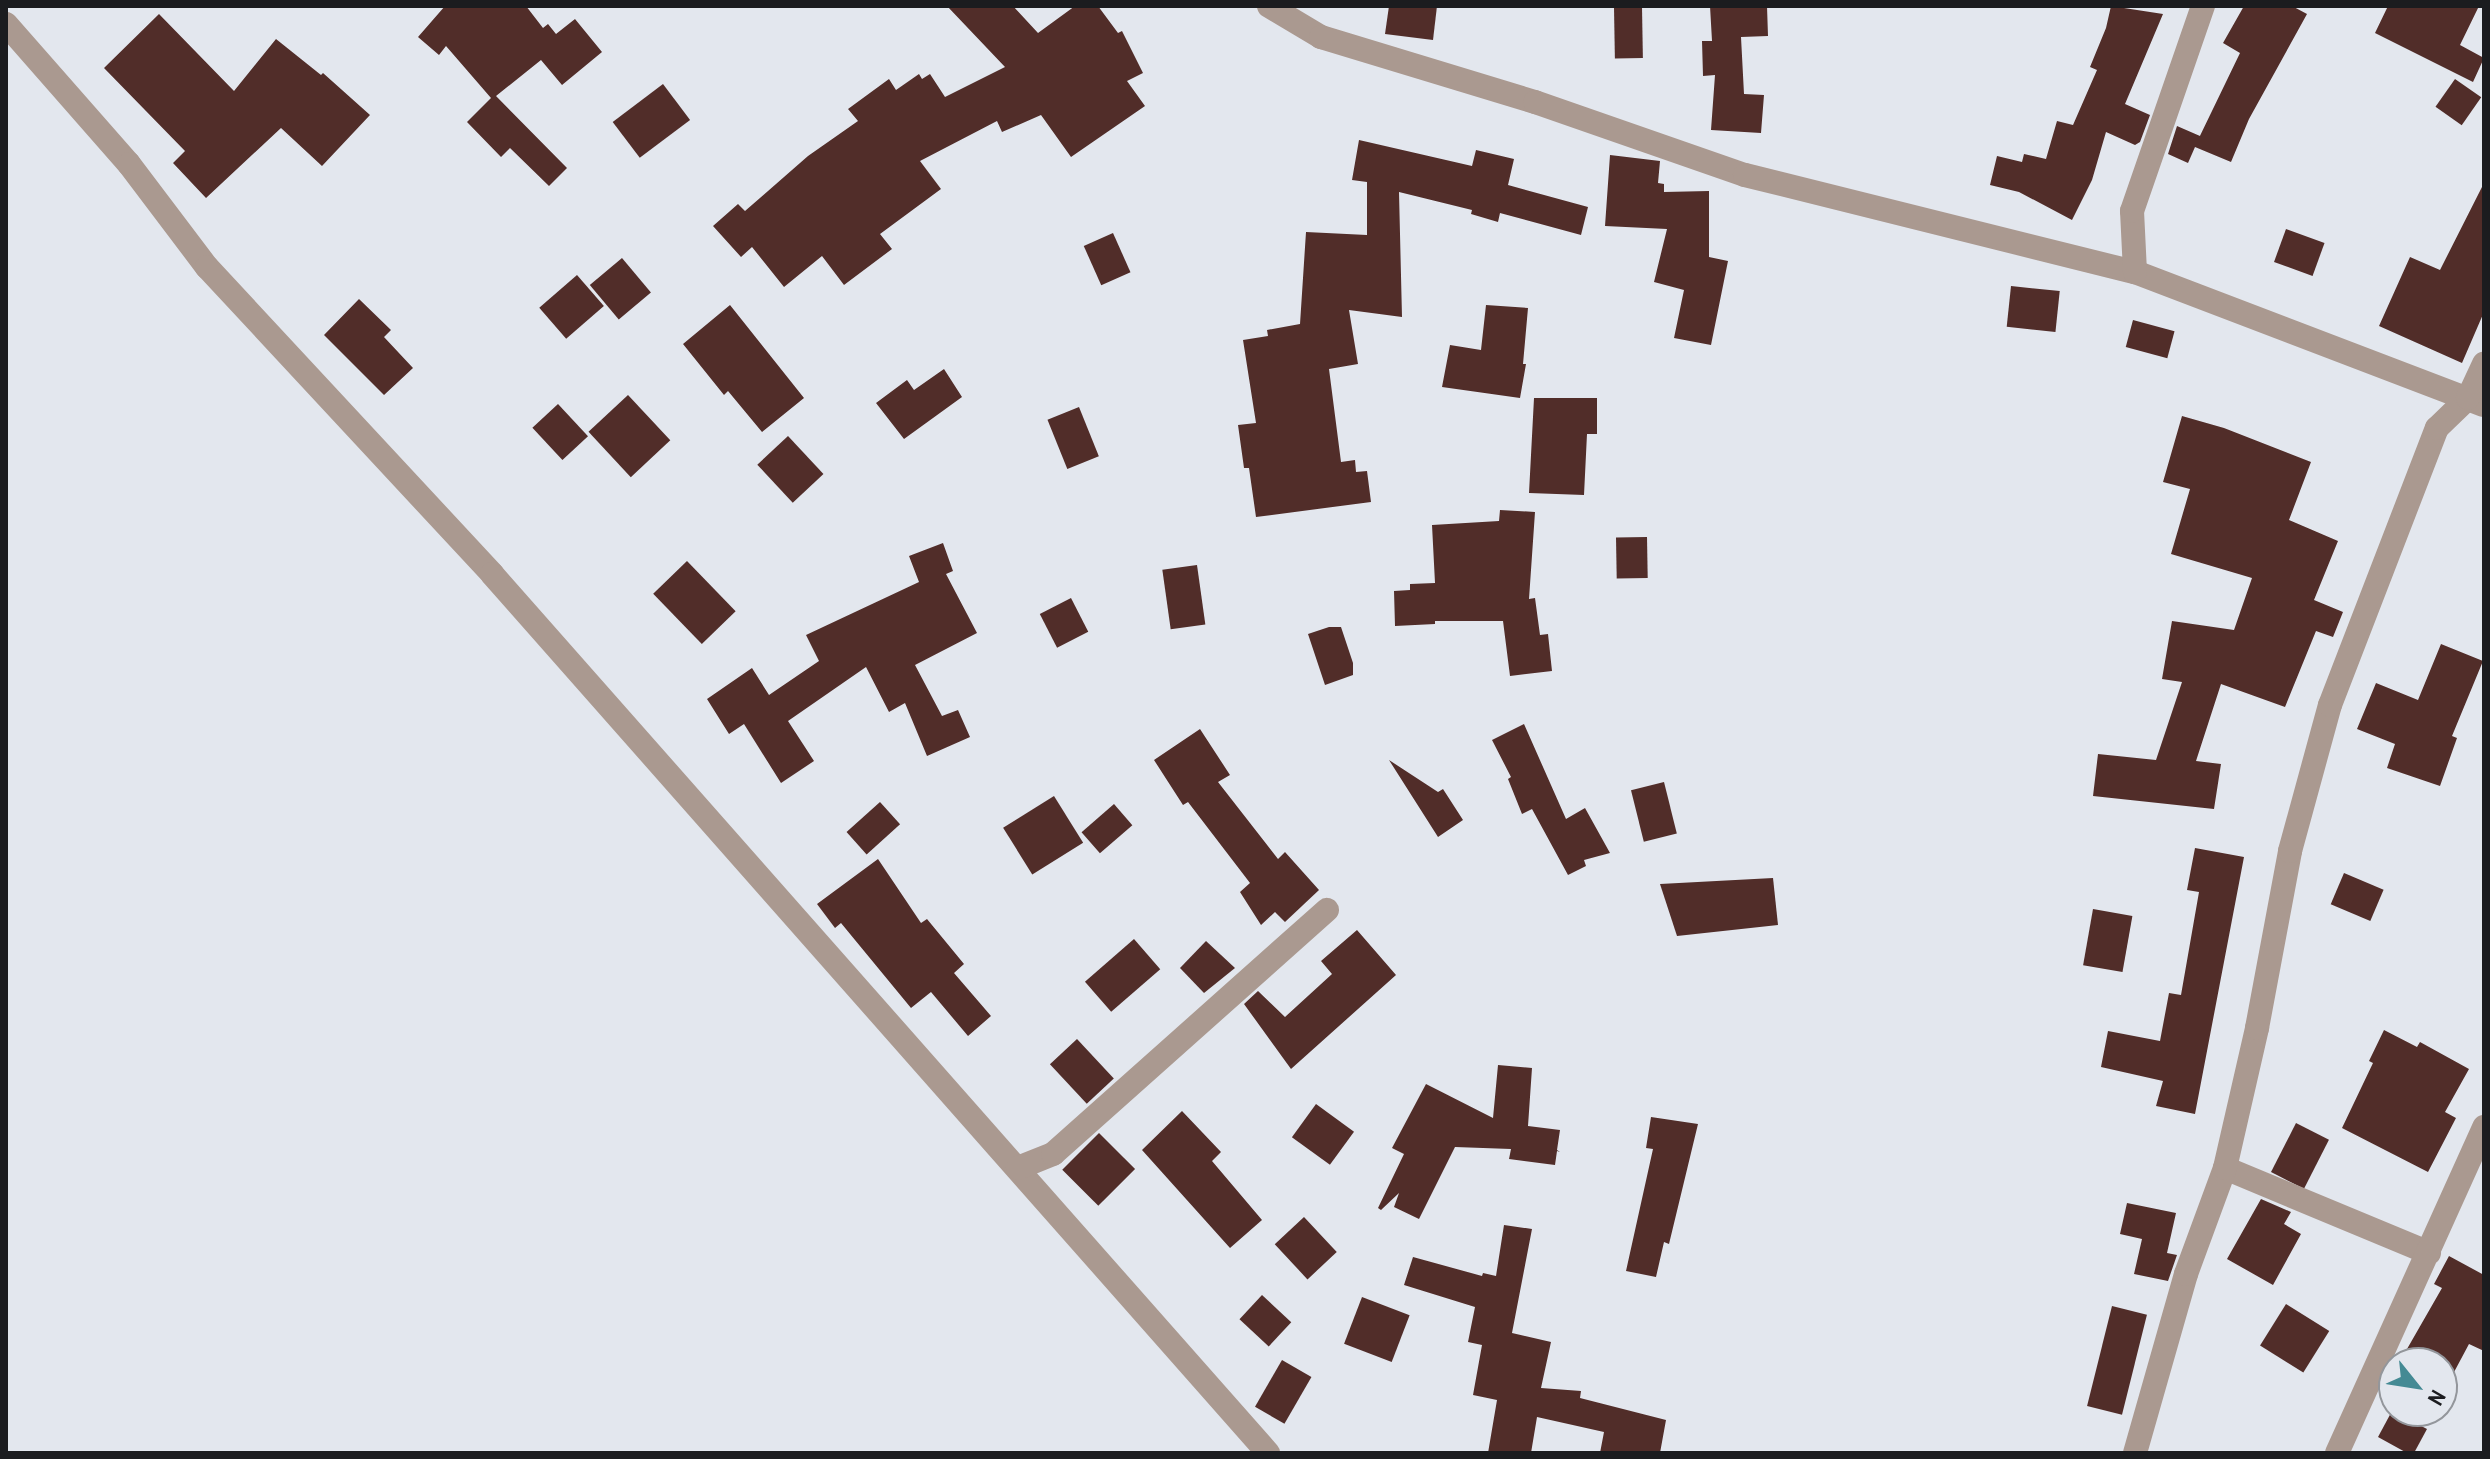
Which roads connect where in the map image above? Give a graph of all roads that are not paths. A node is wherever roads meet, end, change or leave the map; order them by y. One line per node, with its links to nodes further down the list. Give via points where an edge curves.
1 (1269, 6): 4 (street, via 1321,37 1535,102 1745,175)
2 (2203, 6): 4 (street, via 2132,211)
3 (6, 24): 9 (street, via 129,164 207,267 492,574)
4 (2135, 272): 6 (street)
5 (2484, 364): 6 (street)
6 (2476, 402): 10 (street, via 2437,428 2330,705 2290,851)
7 (1327, 910): 9 (street, via 1053,1154)
8 (2484, 1127): 11 (street)
9 (1018, 1168): 12 (street)
10 (2225, 1168): 11 (street); 13 (street, via 2186,1274)
11 (2429, 1253): 14 (street)
12 (1268, 1453)
13 (2135, 1453)
14 (2337, 1453)

